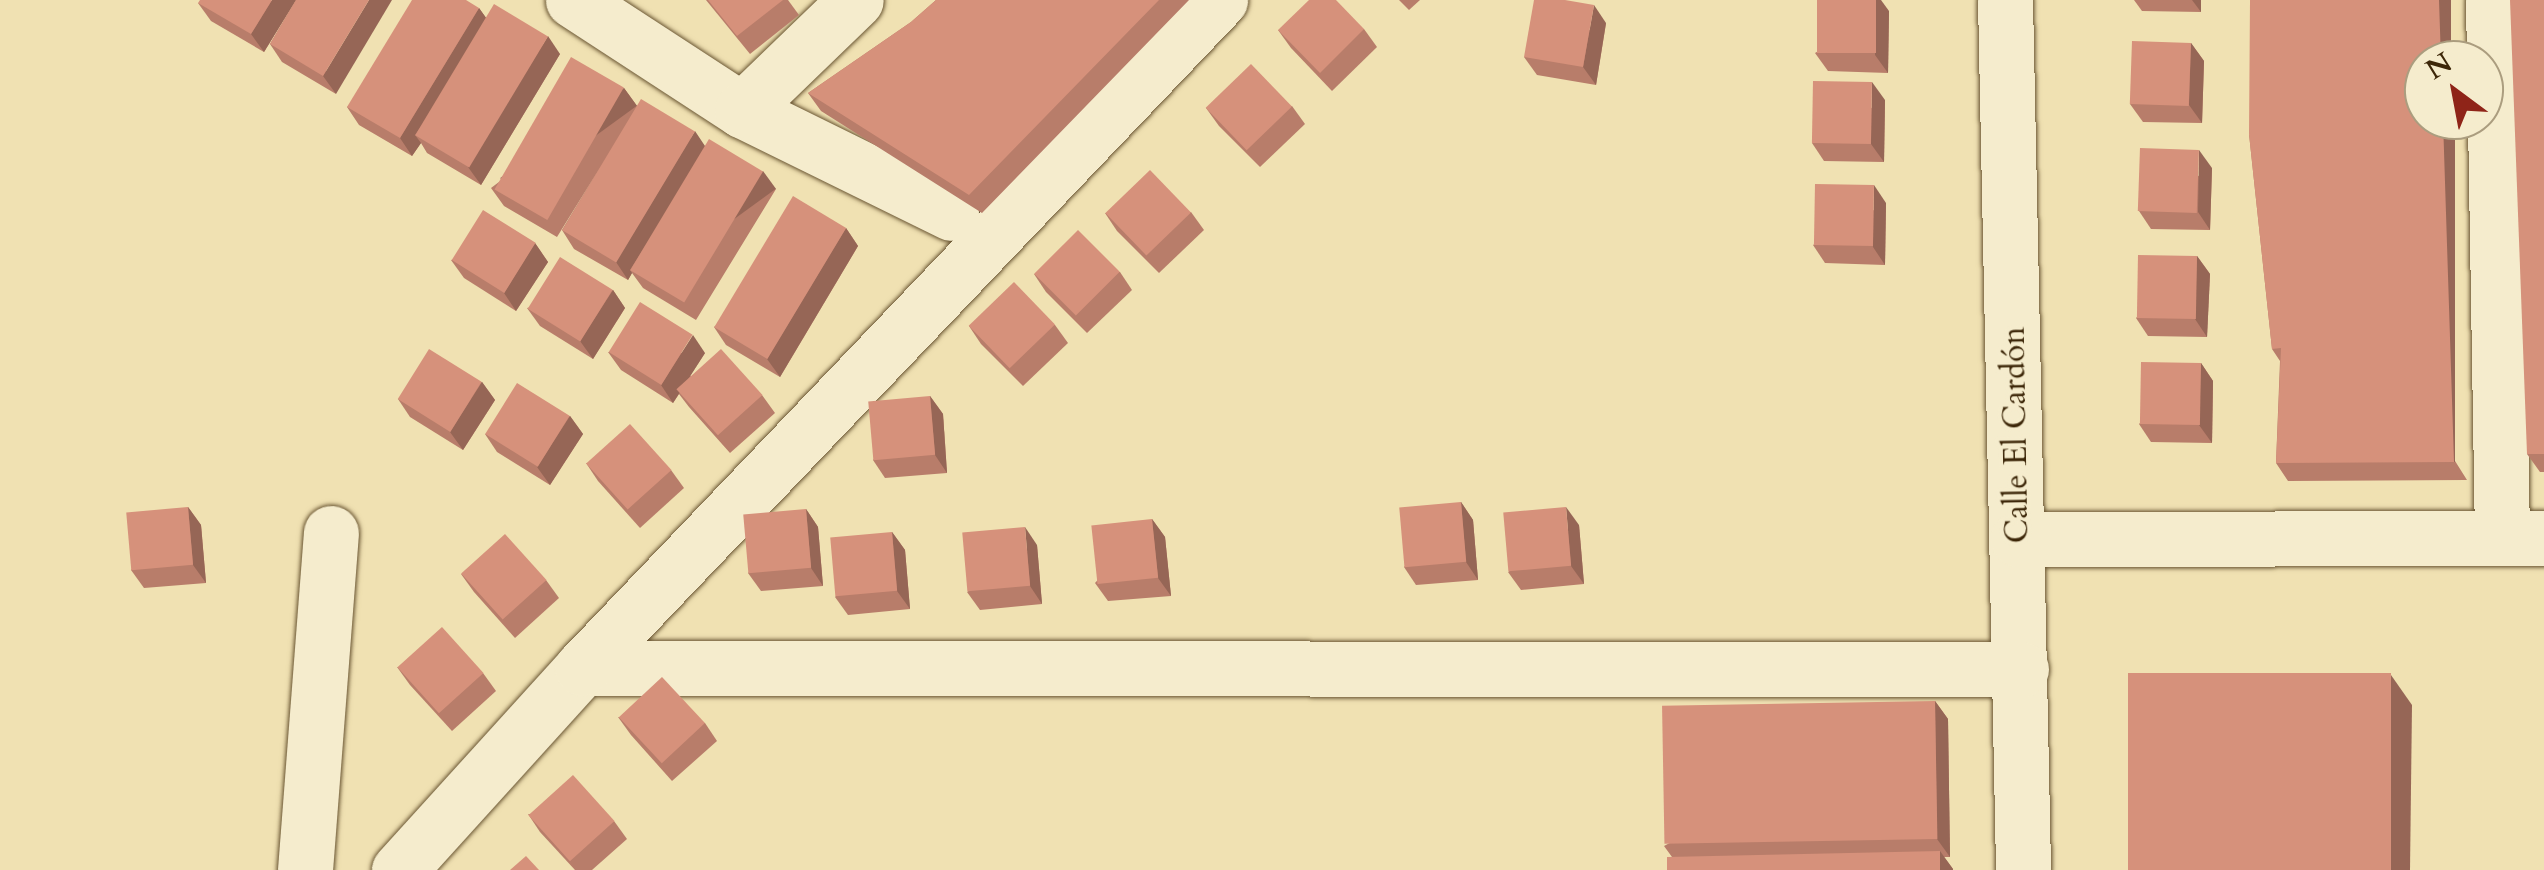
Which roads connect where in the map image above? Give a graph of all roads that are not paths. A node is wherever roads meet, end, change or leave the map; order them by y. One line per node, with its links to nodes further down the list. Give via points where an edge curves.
1 (573, 0): 6 (street)
2 (856, 0): 6 (street)
3 (1220, 0): 11 (street)
4 (2005, 0): 9 (street, Calle El Cardón)
5 (2493, 0): 10 (street)
6 (742, 110): 7 (street)
7 (952, 213)
8 (331, 532): 13 (street)
9 (2018, 538): 10 (street); 12 (street, Calle El Cardón)
10 (2523, 538)
11 (582, 668): 12 (street); 14 (street)
12 (2022, 668): 15 (street, Calle El Cardón)
13 (304, 870)
14 (399, 870)
15 (2023, 870)

